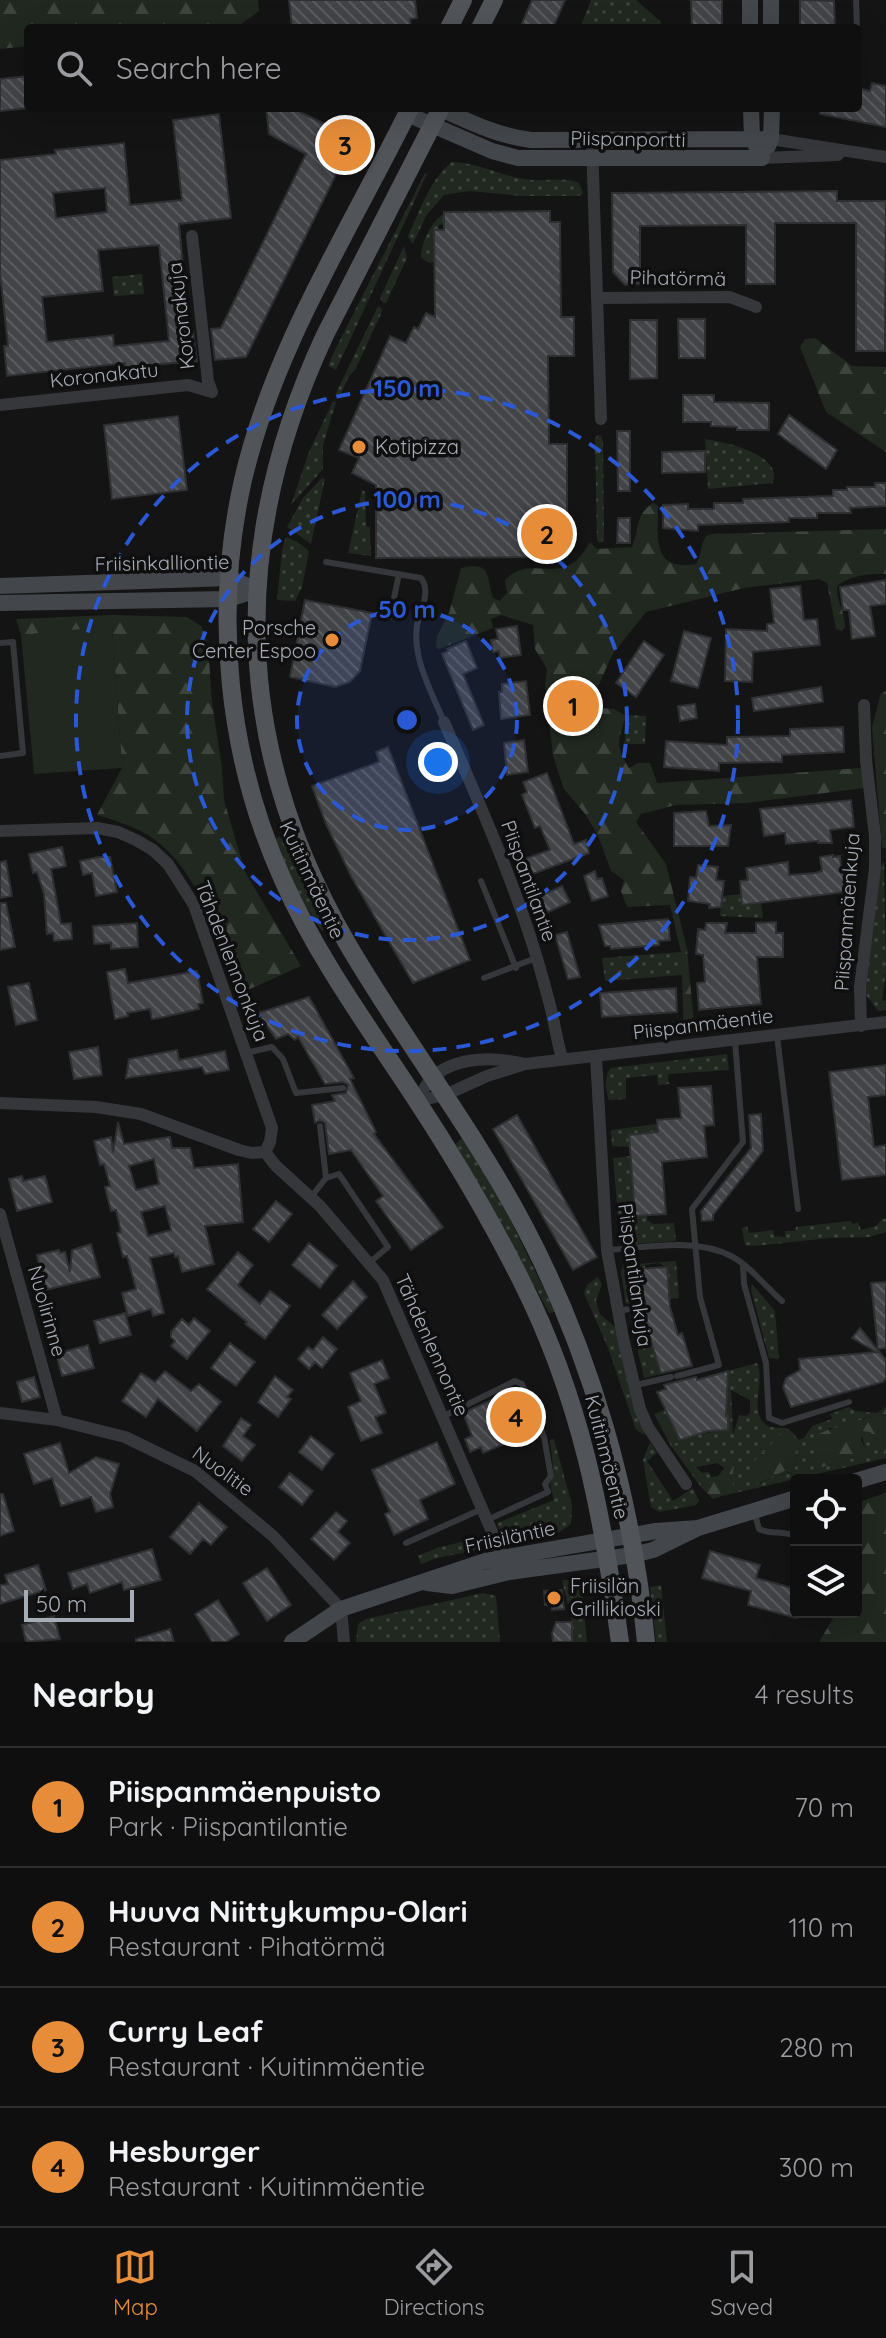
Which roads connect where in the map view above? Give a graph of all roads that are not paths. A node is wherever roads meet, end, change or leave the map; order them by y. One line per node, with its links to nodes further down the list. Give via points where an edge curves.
1 (463, 0): 6 (main road)
2 (494, 0): 7 (main road)
3 (750, 0): 8 (street)
4 (771, 0): 9 (street)
5 (856, 0): 10 (lane)
6 (451, 24)
7 (482, 24)
8 (750, 24)
9 (771, 24)
10 (857, 24)
11 (403, 112): 29 (main road, Kuitinmäentie, via 270,387 243,480)
12 (438, 112): 17 (street, Piispanportti, via 492,151 518,158); 31 (main road, Kuitinmäentie, via 300,392 265,515)
13 (751, 112): 15 (street)
14 (772, 112): 16 (street)
15 (752, 138): 16 (street, Piispanportti); 17 (street, Piispanportti); 20 (street)
16 (771, 139): 18 (street, Piispanportti); 20 (street)
17 (592, 150): 20 (street, Piispanportti); 22 (street)
18 (857, 154): 19 (street, Piispanportti); 20 (street, Piispanportti)
19 (886, 157)
20 (762, 158)
21 (192, 236): 24 (street, Koronakuja)
22 (597, 298): 23 (street, Pihatörmä, via 730,297); 26 (street)
23 (756, 307)
24 (212, 392): 25 (street, Koronakatu, via 188,385)
25 (0, 405)
26 (601, 419)
27 (326, 562): 28 (lane)
28 (399, 574): 34 (lane); 37 (lane, via 416,575 425,584 417,649)
29 (229, 578): 30 (street, Friisinkalliontie); 31 (street, Friisinkalliontie); 32 (main road, Kuitinmäentie)
30 (0, 586)
31 (257, 590): 32 (street, Friisinkalliontie); 52 (main road, Kuitinmäentie, via 268,742 297,844 348,945)
32 (228, 599): 33 (street, Friisinkalliontie); 55 (main road, Kuitinmäentie, via 234,706 263,829 304,924)
33 (0, 603)
34 (390, 617)
35 (0, 643): 38 (lane, via 13,642 23,753)
36 (864, 705): 45 (street, Piispanmäenkuja, via 875,868 860,987)
37 (444, 722): 41 (street, Piispantilantie)
38 (0, 756)
39 (0, 831): 48 (street, Tähdenlennonkuja, via 97,828 136,840 160,857 194,905)
40 (481, 881): 42 (lane)
41 (536, 958): 42 (lane); 50 (street, Piispantilantie)
42 (516, 968): 43 (lane)
43 (484, 978)
44 (886, 1022): 45 (street, Piispanmäentie)
45 (861, 1026): 46 (street, Piispanmäentie)
46 (777, 1036): 47 (street, Piispanmäentie); 61 (lane)
47 (735, 1041): 49 (street, Piispanmäentie); 63 (lane, via 743,1142 692,1209)
48 (246, 1053): 53 (lane, via 272,1047 283,1059 296,1093); 58 (street, Tähdenlennonkuja, via 272,1128)
49 (596, 1057): 50 (street, Piispanmäentie); 64 (street, Piispantilankuja)
50 (562, 1058): 51 (street, Piispanmäentie)
51 (525, 1064): 52 (street, Piispanmäentie, via 505,1059 461,1062); 54 (street, Piispanmäentie)
52 (433, 1077): 54 (main road, Kuitinmäentie); 55 (street)
53 (343, 1088)
54 (445, 1095): 55 (street, Piispanmäentie); 83 (main road, Kuitinmäentie, via 524,1226 579,1350 599,1407)
55 (417, 1101): 84 (main road, Kuitinmäentie, via 500,1239 541,1323 584,1441)
56 (0, 1103): 58 (street, via 141,1114 239,1150)
57 (320, 1126): 59 (lane)
58 (265, 1152): 60 (street, Tähdenlennontie)
59 (326, 1178): 60 (lane); 65 (lane, via 339,1174 388,1247)
60 (311, 1197): 65 (street, Tähdenlennontie)
61 (798, 1209)
62 (0, 1214): 74 (street, Nuolirinne)
63 (694, 1247): 64 (lane); 66 (lane, via 731,1255); 70 (lane, via 700,1297 719,1365)
64 (607, 1250): 69 (street, Piispantilankuja)
65 (369, 1263): 73 (street, Tähdenlennontie, via 383,1280)
66 (743, 1264): 67 (lane); 71 (lane, via 766,1363 769,1418 782,1423)
67 (782, 1301)
68 (642, 1307): 69 (lane)
69 (618, 1311): 70 (street, Piispantilankuja)
70 (634, 1386): 77 (street, Piispantilankuja, via 648,1427)
71 (849, 1402)
72 (0, 1413): 74 (street, Nuolitie)
73 (442, 1417): 80 (street, Tähdenlennontie); 80 (lane, via 515,1381 522,1384 544,1437 551,1476 545,1484 548,1492)
74 (57, 1420): 86 (street, Nuolitie, via 125,1437 195,1471 273,1536)
75 (886, 1472): 76 (street)
76 (862, 1479)
77 (686, 1484)
78 (790, 1500): 79 (street, Friisiläntie)
79 (754, 1511): 81 (lane, via 759,1529); 83 (street, Friisiläntie, via 698,1528 653,1550)
80 (485, 1514): 82 (lane); 85 (street, Tähdenlennontie)
81 (790, 1533)
82 (406, 1543)
83 (632, 1545): 84 (street, Friisiläntie); 90 (main road, Kuitinmäentie)
84 (607, 1549): 85 (street, Friisiläntie); 89 (main road, Kuitinmäentie)
85 (506, 1565): 86 (street, Friisiläntie, via 452,1586 426,1583)
86 (341, 1609): 87 (street, Friisiläntie); 88 (street)
87 (292, 1642)
88 (344, 1642)
89 (620, 1642)
90 (646, 1642)

